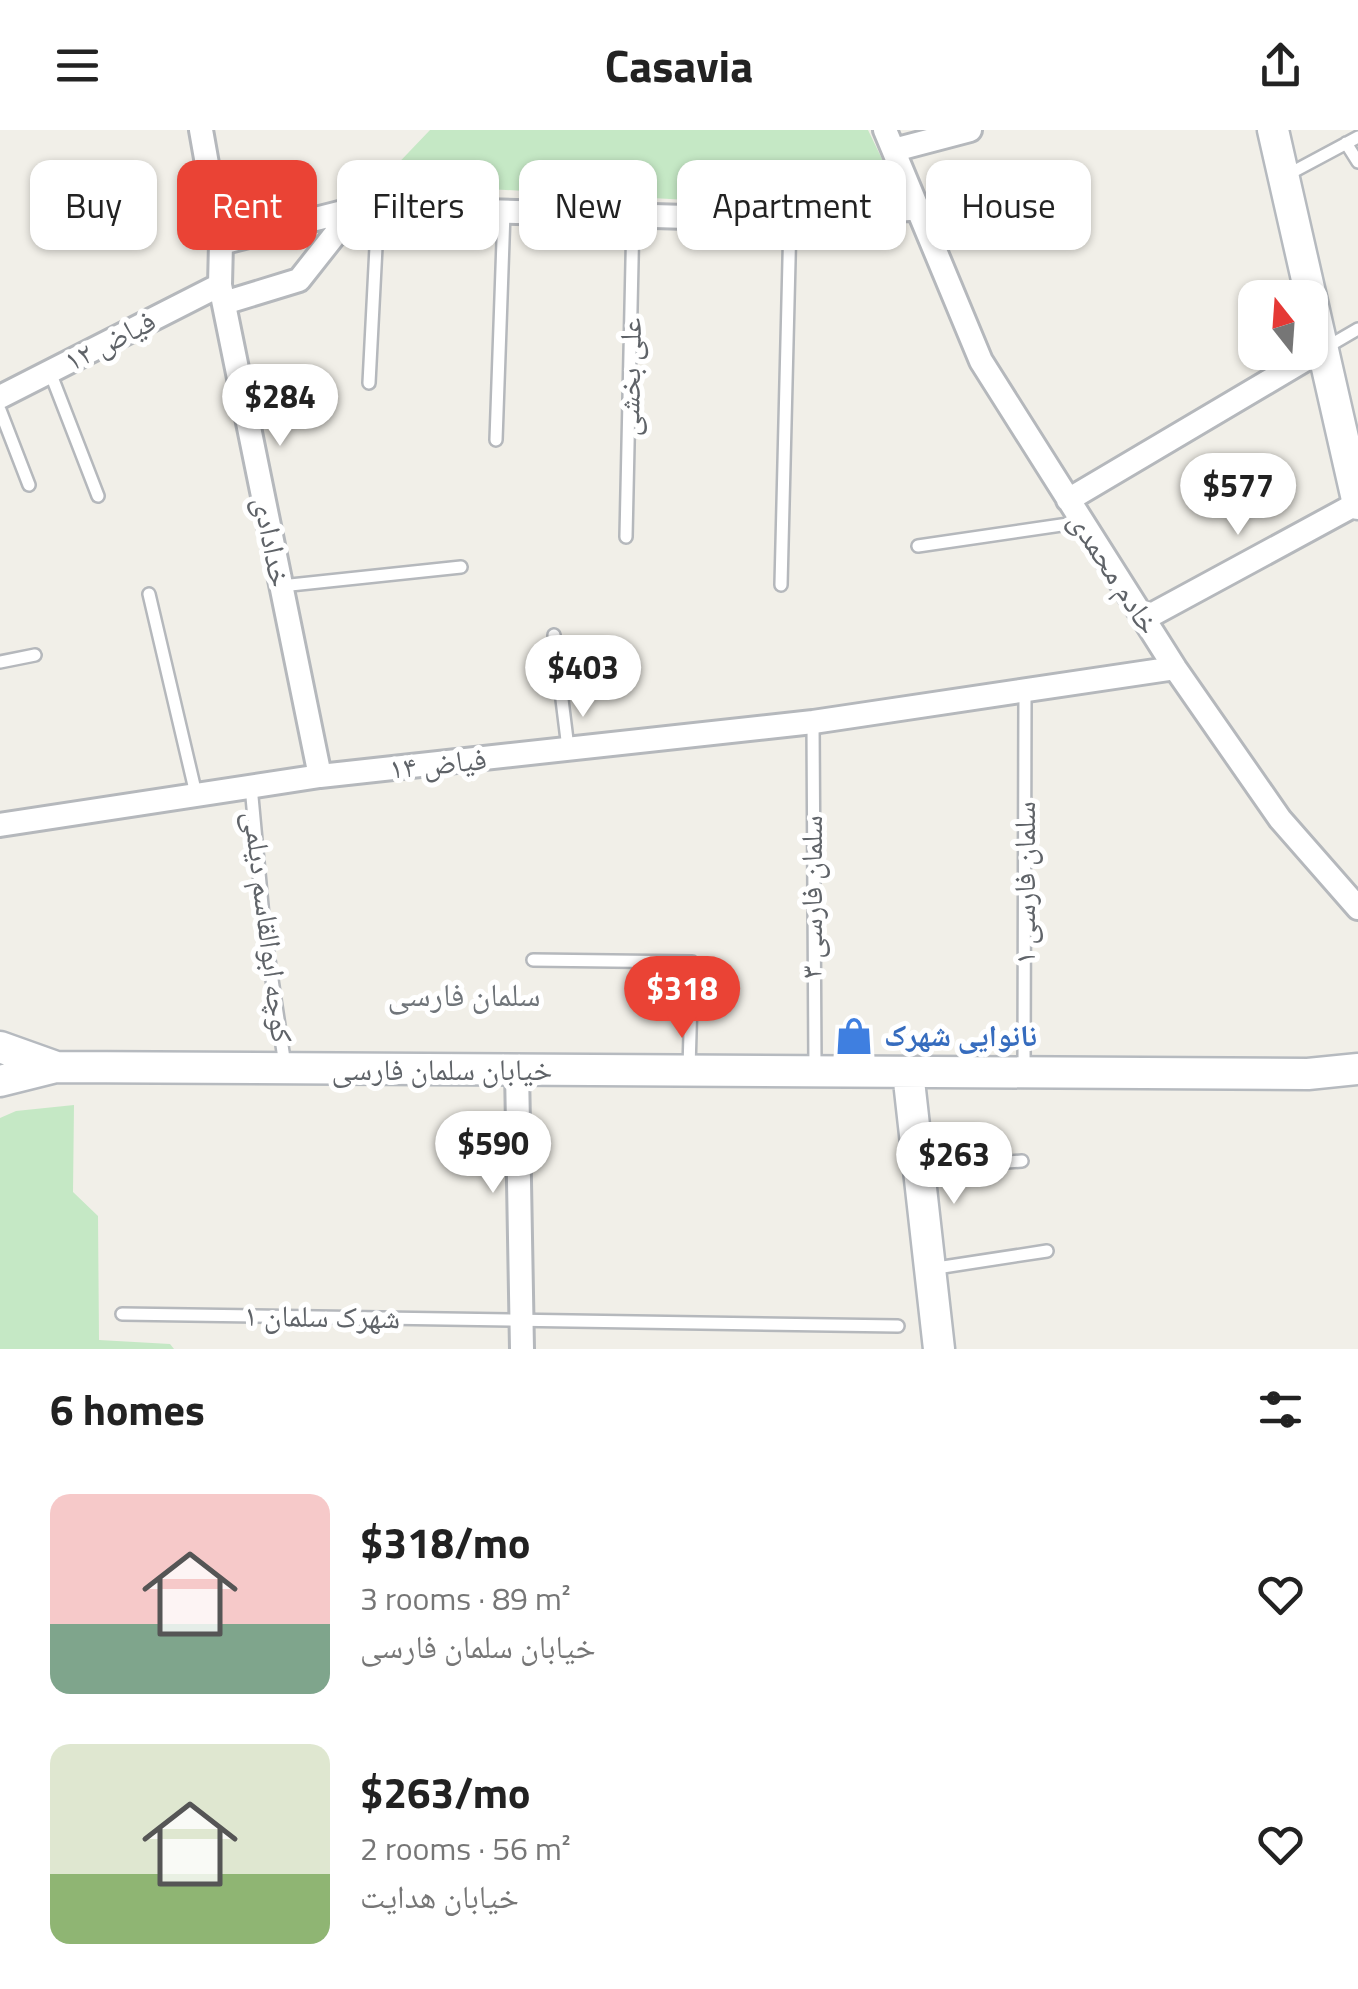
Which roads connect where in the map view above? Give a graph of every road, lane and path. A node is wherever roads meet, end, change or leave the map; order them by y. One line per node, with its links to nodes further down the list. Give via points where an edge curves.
1 (202, 130): 7 (street, خدادادی)
2 (970, 130): 5 (street)
3 (1274, 130): 9 (main road)
4 (1358, 137): 6 (lane)
5 (890, 140): 10 (street, خادم محمدی)
6 (1346, 144): 8 (lane); 9 (lane)
7 (207, 160)
8 (1358, 162)
9 (1283, 176): 20 (main road)
10 (919, 208): 11 (street); 33 (street, خادم محمدی, via 981,361)
11 (906, 209)
12 (499, 212): 13 (street)
13 (504, 212): 14 (street); 30 (lane)
14 (519, 212)
15 (337, 239): 21 (street, فیاض ۱۲, via 299,280)
16 (221, 250): 21 (street, خدادادی)
17 (367, 250): 27 (lane)
18 (632, 250): 36 (lane, علی بخشی)
19 (789, 250): 39 (lane)
20 (1307, 280)
21 (222, 294): 26 (street, فیاض ۱۲); 40 (street, خدادادی)
22 (1358, 329): 23 (lane)
23 (1328, 346)
24 (1288, 370): 33 (street)
25 (1328, 370): 34 (main road)
26 (50, 372): 28 (street, فیاض ۱۲); 32 (lane)
27 (369, 383)
28 (0, 398)
29 (0, 410): 31 (lane)
30 (496, 440)
31 (29, 485)
32 (98, 496)
33 (1068, 500): 35 (street, خادم محمدی)
34 (1358, 503): 42 (street)
35 (1082, 522): 37 (lane); 42 (street, خادم محمدی)
36 (626, 537)
37 (918, 546)
38 (461, 567): 40 (lane)
39 (781, 585)
40 (281, 586): 50 (street, خدادادی)
41 (150, 594): 52 (lane)
42 (1144, 618): 46 (street, خادم محمدی)
43 (554, 635): 49 (lane)
44 (36, 655): 45 (lane)
45 (0, 662)
46 (1175, 668): 47 (street, فیاض ۱۴); 54 (street, خادم محمدی, via 1280,818)
47 (1025, 693): 48 (street, فیاض ۱۴); 64 (lane, سلمان فارسی ۱)
48 (813, 722): 49 (street, فیاض ۱۴); 62 (lane, سلمان فارسی ۳)
49 (568, 748): 50 (street, فیاض ۱۴)
50 (320, 776): 51 (street, فیاض ۱۴)
51 (251, 785): 52 (street, فیاض ۱۴); 58 (lane, کوچه ابوالقاسم دیلمی)
52 (196, 794): 53 (street, فیاض ۱۴)
53 (0, 825)
54 (1358, 908)
55 (533, 960): 61 (lane, via 692,962)
56 (0, 1047): 57 (main road)
57 (56, 1067): 58 (main road, خیابان سلمان فارسی); 66 (main road)
58 (286, 1069): 60 (main road, خیابان سلمان فارسی)
59 (1358, 1069): 65 (main road)
60 (517, 1070): 61 (main road, خیابان سلمان فارسی); 73 (street)
61 (689, 1072): 62 (main road, خیابان سلمان فارسی)
62 (815, 1072): 63 (main road, خیابان سلمان فارسی)
63 (908, 1072): 64 (main road, خیابان سلمان فارسی); 69 (main road)
64 (1024, 1073): 65 (main road, خیابان سلمان فارسی)
65 (1308, 1074): 67 (main road)
66 (0, 1080)
67 (1358, 1084)
68 (1022, 1161): 69 (lane)
69 (919, 1168): 71 (main road)
70 (1047, 1252): 71 (lane)
71 (930, 1269): 76 (main road)
72 (122, 1314): 73 (lane, شهرک سلمان ۱)
73 (522, 1320): 74 (lane, شهرک سلمان ۱); 75 (street)
74 (898, 1326)
75 (522, 1349)
76 (939, 1349)

